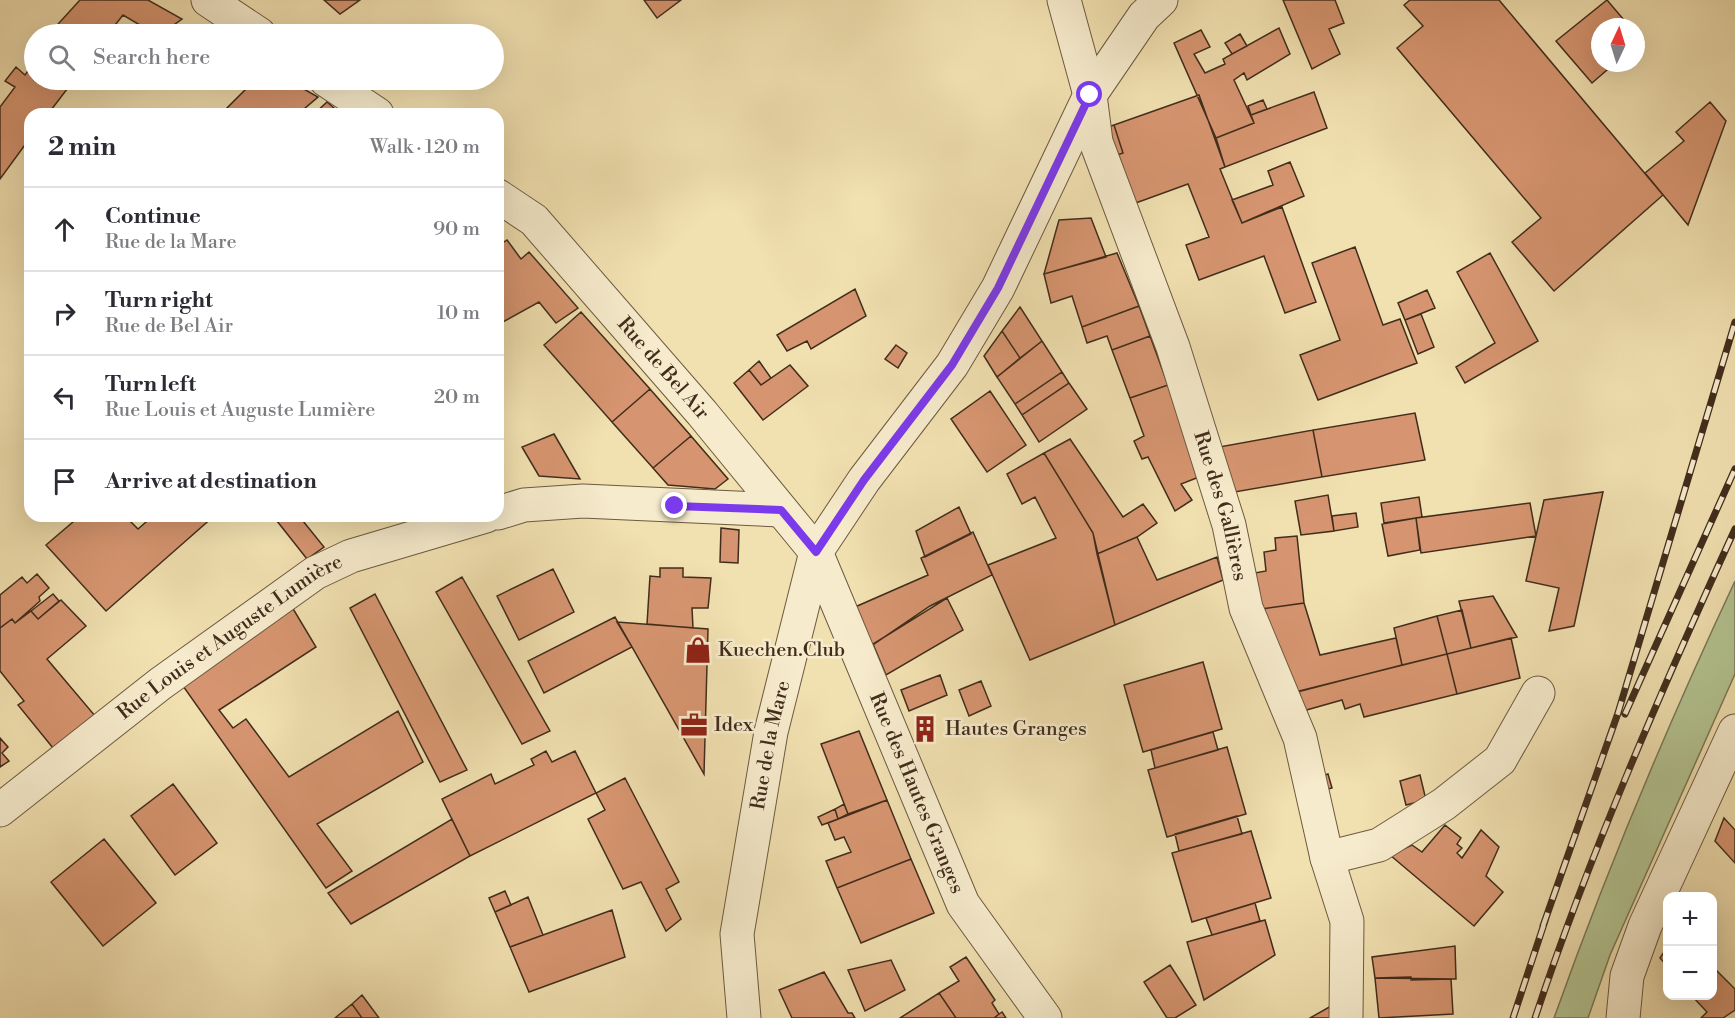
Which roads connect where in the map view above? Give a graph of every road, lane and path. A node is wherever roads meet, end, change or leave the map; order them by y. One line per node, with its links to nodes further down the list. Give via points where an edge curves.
1 (208, 0): 4 (street)
2 (1064, 0): 6 (street, Rue des Gallières)
3 (1161, 0): 6 (street, Rue de la Mare, via 1144,16)
4 (244, 24)
5 (341, 90): 7 (street)
6 (1090, 95): 12 (street, Rue de la Mare, via 998,288 952,365 864,480); 16 (street, Rue des Gallières, via 1096,142 1173,347 1229,525 1246,608 1300,738)
7 (368, 108)
8 (504, 200): 9 (street, Rue de Bel Air, via 534,220 702,412)
9 (781, 510): 10 (street, via 583,501); 12 (street, Rue de Bel Air)
10 (504, 511)
11 (465, 522): 15 (street, Rue Louis et Auguste Lumière, via 351,555 315,573 160,684)
12 (816, 552): 17 (street, Rue de la Mare, via 771,732 737,934); 18 (street, Rue des Hautes Granges, via 963,904)
13 (1538, 693): 16 (street, via 1500,760 1444,804 1379,845)
14 (1735, 731): 20 (street, via 1645,926 1627,976)
15 (0, 810)
16 (1327, 858): 19 (street, Rue des Gallières, via 1347,921)
17 (744, 1018)
18 (1045, 1018)
19 (1346, 1018)
20 (1623, 1018)

